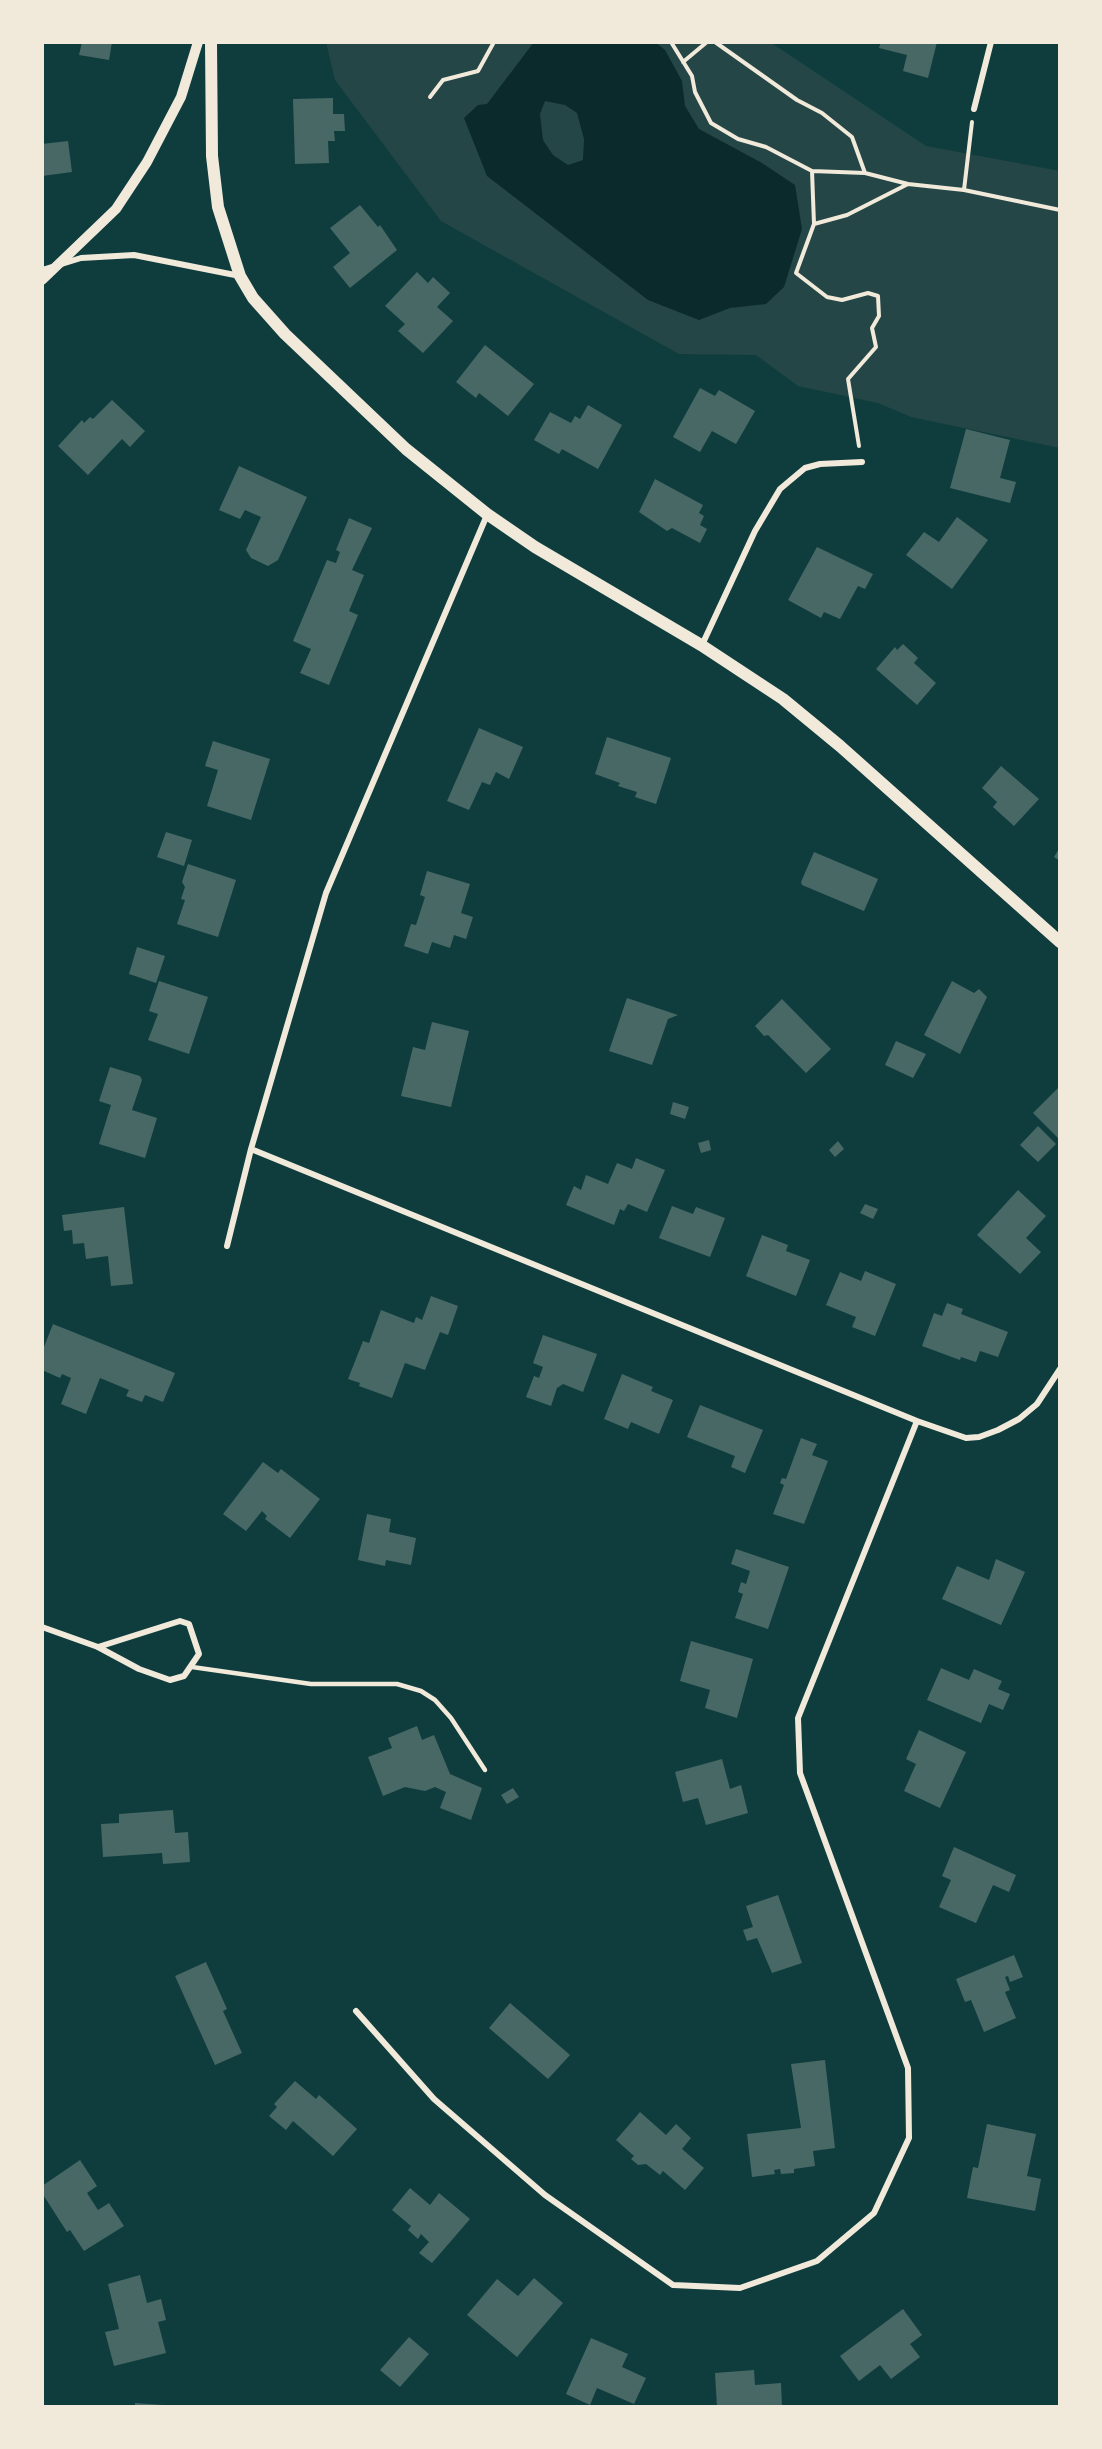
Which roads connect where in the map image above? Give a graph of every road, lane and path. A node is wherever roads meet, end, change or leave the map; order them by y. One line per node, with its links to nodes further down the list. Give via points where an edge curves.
1 (198, 42): 17 (street, via 181,97 147,162 116,209)
2 (211, 42): 19 (main road, via 212,156 218,207)
3 (494, 42): 9 (path, via 478,71 443,80)
4 (671, 42): 8 (path)
5 (707, 42): 8 (path)
6 (715, 42): 12 (path, via 852,137)
7 (991, 42): 10 (street)
8 (683, 62): 11 (path, via 711,123)
9 (430, 97)
10 (974, 109): 14 (path)
11 (812, 171): 12 (path); 16 (path)
12 (865, 173): 13 (path)
13 (908, 184): 14 (path); 16 (path, via 847,215)
14 (964, 190): 15 (path)
15 (1060, 210)
16 (814, 224): 21 (path, via 796,273 826,297 842,300 867,293 878,296 879,316 872,328 876,347 848,380)
17 (57, 267): 18 (street); 19 (street, via 81,258 134,255); 20 (street)
18 (42, 270)
19 (240, 276): 22 (main road, via 253,298 285,334 406,449)
20 (42, 280)
21 (862, 462): 23 (street, via 805,468 780,489 755,531)
22 (487, 514): 23 (main road, via 587,580); 25 (street, via 326,893)
23 (701, 645): 24 (main road, via 783,699 832,739)
24 (1060, 942)
25 (251, 1149): 26 (street); 28 (street)
26 (227, 1246)
27 (1060, 1369): 28 (street, via 1037,1404 1020,1419 979,1437 966,1438)
28 (917, 1421): 33 (street, via 798,1718 801,1773 908,2067 909,2138 874,2213 817,2261 740,2288 673,2285 545,2195 443,2107)
29 (42, 1627): 30 (street)
30 (98, 1647): 31 (street, via 170,1680 184,1676); 31 (street, via 180,1621 189,1624 196,1639 199,1654)
31 (192, 1666): 32 (lane, via 311,1684 397,1684 421,1691 451,1718)
32 (485, 1770)
33 (356, 2011)

